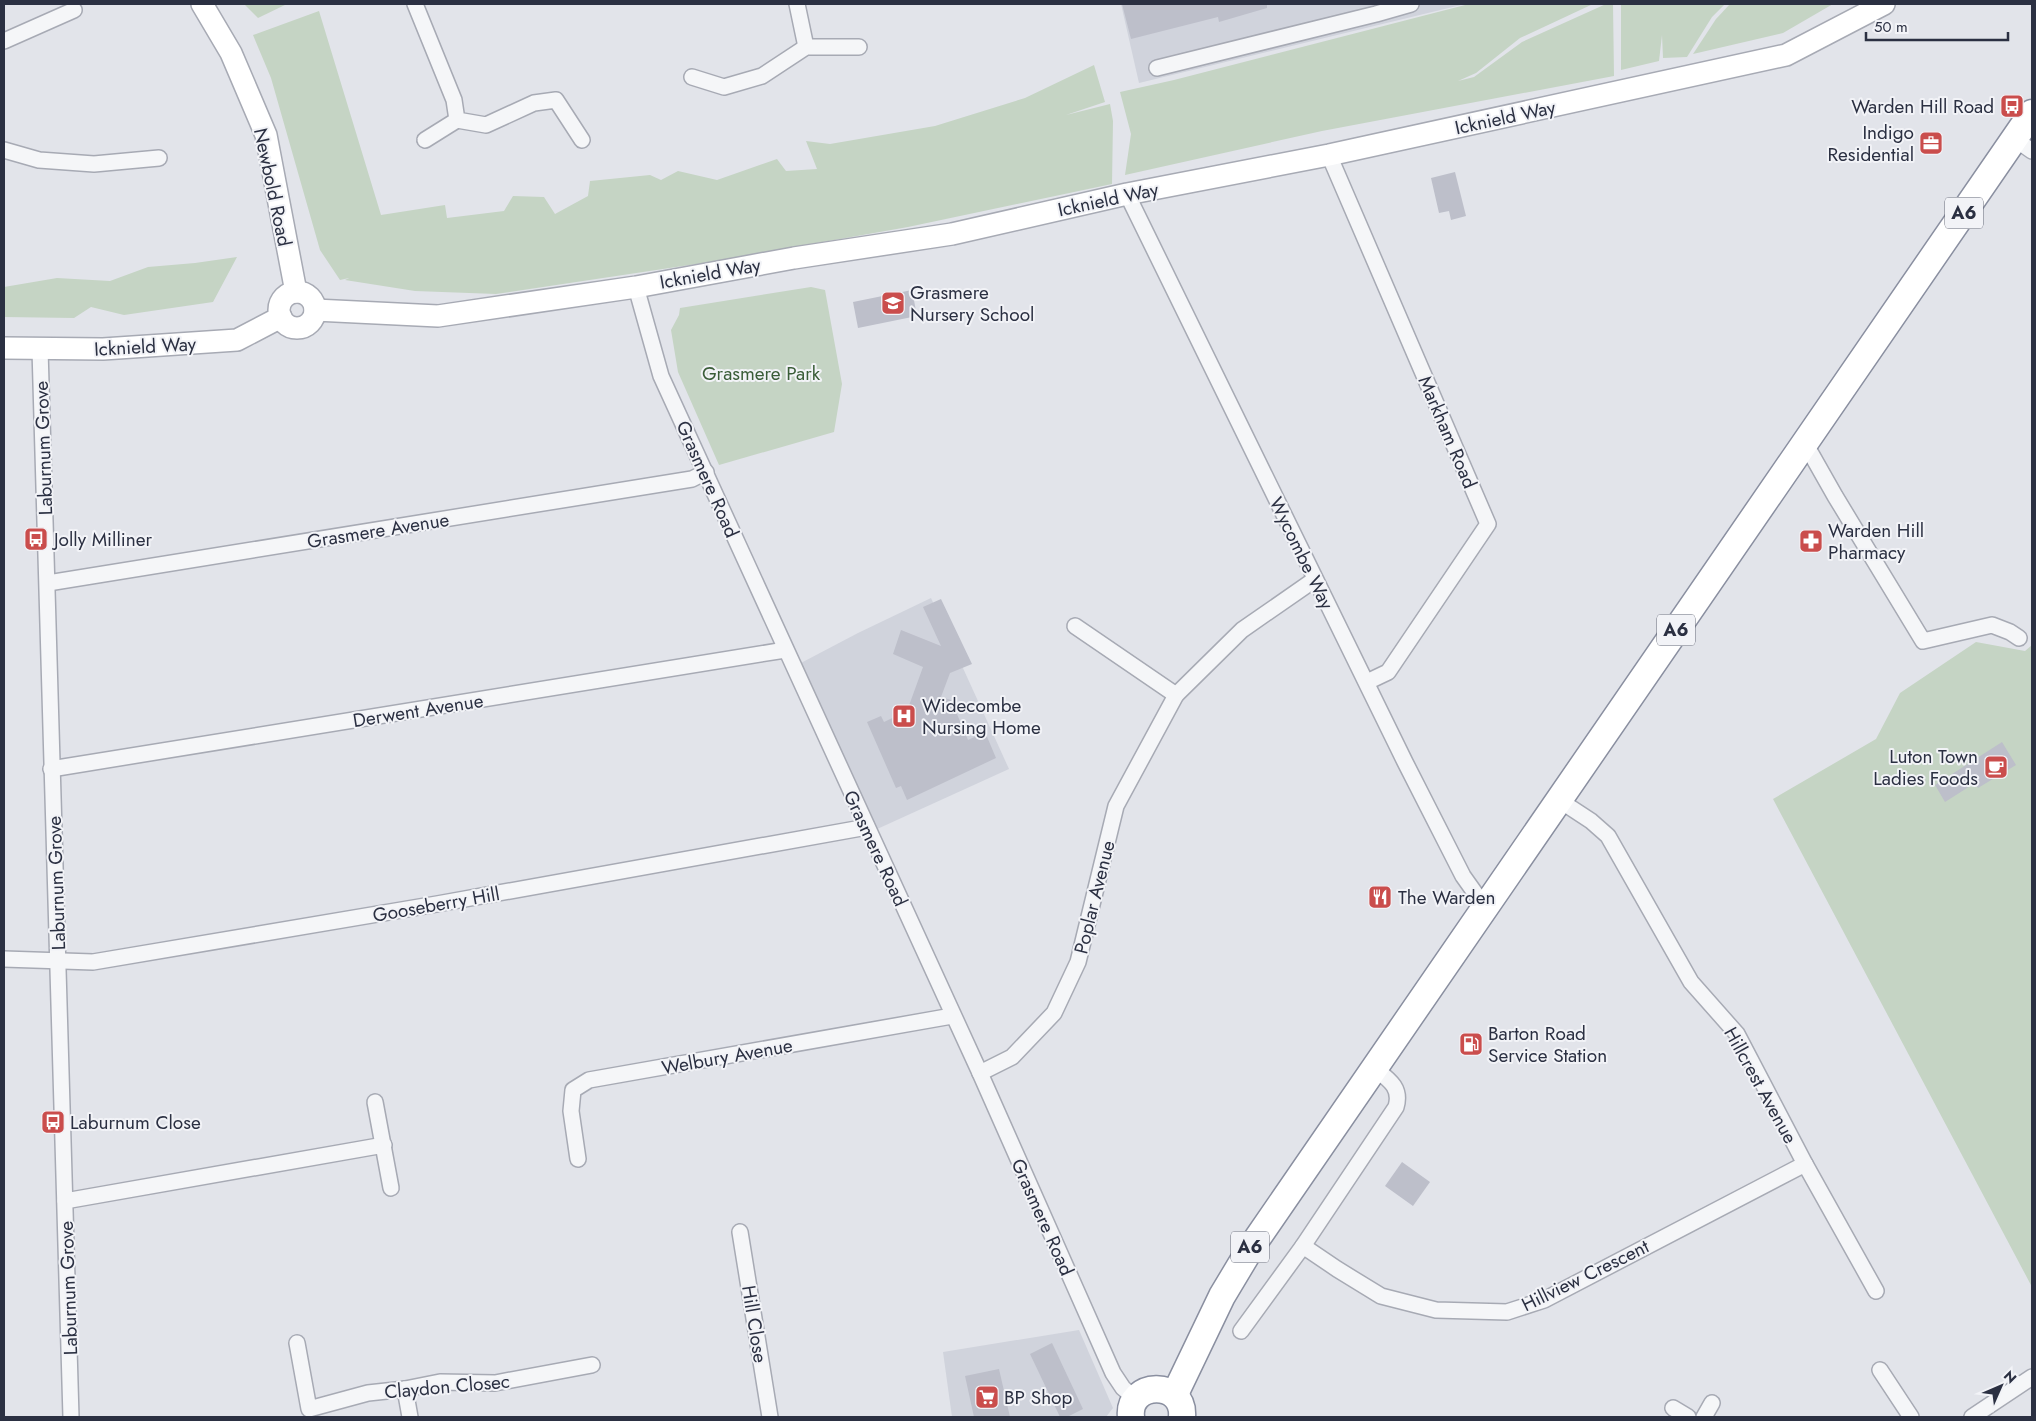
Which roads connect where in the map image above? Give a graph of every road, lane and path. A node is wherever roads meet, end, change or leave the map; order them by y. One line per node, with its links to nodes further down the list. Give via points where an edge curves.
1 (202, 4): 23 (street, Newbold Road, via 231,53 266,135)
2 (415, 4): 14 (street, via 454,100)
3 (797, 4): 9 (street)
4 (1411, 4): 6 (street)
5 (1884, 4): 19 (street, Icknield Way, via 1786,56)
6 (1375, 9): 11 (street)
7 (74, 10): 8 (street)
8 (4, 41)
9 (806, 47): 10 (street); 12 (street, via 762,76 724,87)
10 (859, 47)
11 (1157, 68)
12 (692, 77)
13 (2032, 113): 17 (highway, A6)
14 (457, 120): 15 (street); 16 (street, via 486,125 534,104 556,100)
15 (425, 140)
16 (582, 140)
17 (2024, 145): 28 (highway, A6)
18 (4, 150): 20 (street, via 39,160 94,164)
19 (1329, 155): 21 (street, Icknield Way); 35 (street, Markham Road, via 1488,524 1388,672)
20 (159, 158)
21 (1126, 194): 22 (street, Icknield Way, via 952,234); 30 (street, Wycombe Way)
22 (636, 287): 24 (street, Icknield Way, via 438,316); 29 (street, Grasmere Road, via 661,376)
23 (296, 292): 24 (street, via 307,295); 25 (street, via 285,296 282,301)
24 (315, 310): 25 (street, via 308,324 298,328 288,325)
25 (281, 317): 27 (street, Icknield Way, via 237,340 103,349)
26 (4, 348): 27 (street, Icknield Way)
27 (40, 349): 31 (street, Laburnum Grove)
28 (1805, 443): 33 (street, via 1923,641 1992,625); 38 (highway, A6)
29 (706, 472): 31 (street, Grasmere Avenue, via 692,479); 34 (street, Grasmere Road)
30 (1314, 580): 35 (street, Wycombe Way); 36 (street, Poplar Avenue, via 1242,630)
31 (48, 583): 37 (street, Laburnum Grove)
32 (1076, 626): 36 (street)
33 (2019, 638)
34 (785, 650): 37 (street, Derwent Avenue); 39 (street, Grasmere Road)
35 (1367, 682): 40 (street, Wycombe Way, via 1463,876)
36 (1176, 694): 45 (street, Poplar Avenue, via 1116,806 1078,962 1054,1014 1012,1057)
37 (51, 769): 42 (street, Laburnum Grove)
38 (1559, 800): 40 (highway, A6); 49 (street, Hillcrest Avenue, via 1608,836 1691,982 1737,1034)
39 (867, 827): 42 (street, Gooseberry Hill, via 103,960); 43 (street, Grasmere Road)
40 (1485, 907): 44 (highway, A6)
41 (4, 959): 42 (street, Gooseberry Hill)
42 (59, 962): 51 (street, Laburnum Grove)
43 (952, 1016): 45 (street, Grasmere Road); 48 (street, Welbury Avenue, via 589,1080 573,1090 571,1111)
44 (1374, 1068): 53 (street, via 1397,1089 1396,1107); 62 (highway, A6, via 1252,1246 1222,1296)
45 (980, 1074): 64 (street, Grasmere Road)
46 (375, 1102): 47 (street)
47 (384, 1145): 50 (street); 51 (street)
48 (578, 1159)
49 (1805, 1164): 53 (street, Hillview Crescent, via 1544,1300 1507,1312 1436,1310 1381,1296); 54 (street, Hillcrest Avenue)
50 (391, 1188)
51 (65, 1201): 65 (street, Laburnum Grove)
52 (740, 1232): 67 (street, Hill Close)
53 (1303, 1246): 55 (street)
54 (1876, 1291)
55 (1241, 1331)
56 (297, 1343): 60 (street, Claydon Closec, via 309,1409 368,1393)
57 (592, 1365): 60 (street, Claydon Closec, via 495,1383 440,1382)
58 (1880, 1370): 70 (street)
59 (2032, 1377): 71 (street)
60 (405, 1389): 66 (street)
61 (1712, 1403): 69 (street)
62 (1178, 1406): 64 (highway, via 1164,1390 1156,1389 1141,1394)
63 (1673, 1408): 68 (street)
64 (1132, 1412)
65 (71, 1417)
66 (410, 1417)
67 (770, 1417)
68 (1688, 1417)
69 (1704, 1417)
70 (1911, 1417)
71 (1972, 1417)

